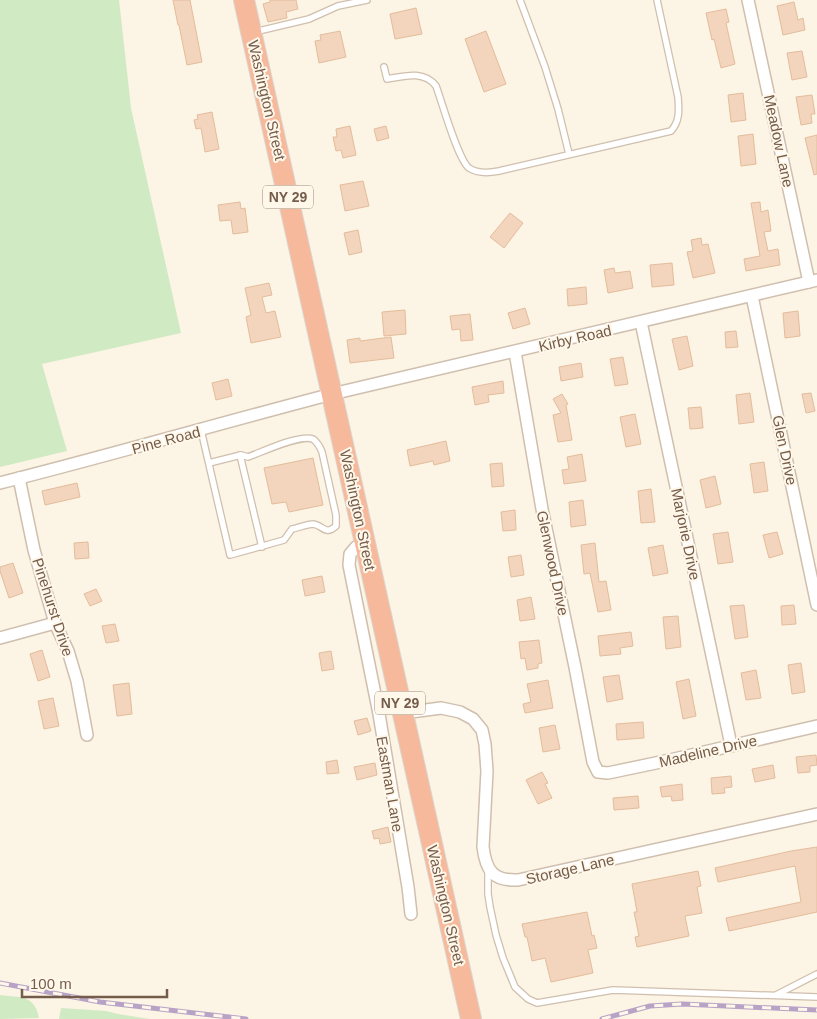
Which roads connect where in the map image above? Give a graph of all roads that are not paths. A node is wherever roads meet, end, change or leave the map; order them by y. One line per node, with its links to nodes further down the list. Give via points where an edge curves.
1 (244, 0): 6 (highway, Washington Street / NY 29)
2 (367, 0): 6 (lane)
3 (520, 0): 8 (lane, via 555,101)
4 (657, 0): 8 (lane, via 678,97 676,126 670,131)
5 (748, 0): 9 (street, Meadow Lane)
6 (252, 33): 13 (highway, Washington Street / NY 29)
7 (384, 67): 8 (lane, via 387,79 417,75 432,80 460,155 475,171 487,174)
8 (569, 154)
9 (813, 281): 10 (street, Kirby Road)
10 (752, 296): 11 (street, Kirby Road); 21 (street, Glen Drive)
11 (641, 322): 12 (street, Kirby Road); 27 (street, Marjorie Drive)
12 (515, 352): 13 (street, Kirby Road); 28 (street, Glenwood Drive, via 542,509 593,762)
13 (332, 394): 14 (street, Pine Road); 19 (highway, Washington Street / NY 29)
14 (201, 430): 16 (lane); 17 (street, Pine Road)
15 (240, 455): 16 (lane); 20 (lane); 20 (lane, via 248,457 304,438 314,440 322,452 336,526 330,530 313,524 292,529 284,540)
16 (209, 462): 20 (lane, via 230,555)
17 (19, 478): 18 (street, Pine Road); 22 (street, Pinehurst Drive, via 34,550)
18 (0, 483)
19 (366, 545): 24 (highway, Washington Street / NY 29); 31 (street, Eastman Lane, via 356,547 350,554 349,565 379,714)
20 (262, 547)
21 (817, 604)
22 (55, 624): 23 (street); 26 (street, Pinehurst Drive, via 77,681)
23 (0, 638)
24 (403, 713): 30 (street, via 442,708 473,719 482,730 486,771 483,848); 35 (highway, Washington Street / NY 29)
25 (817, 726): 27 (street, Madeline Drive)
26 (87, 735)
27 (731, 745): 28 (street, Madeline Drive, via 608,773)
28 (598, 772)
29 (817, 814): 30 (street, Storage Lane, via 518,880 496,877)
30 (488, 868): 33 (lane, via 488,894 503,958 515,986 528,999 537,1003 613,990)
31 (411, 914)
32 (817, 974): 33 (lane)
33 (774, 996): 34 (lane)
34 (817, 997)
35 (470, 1016)

